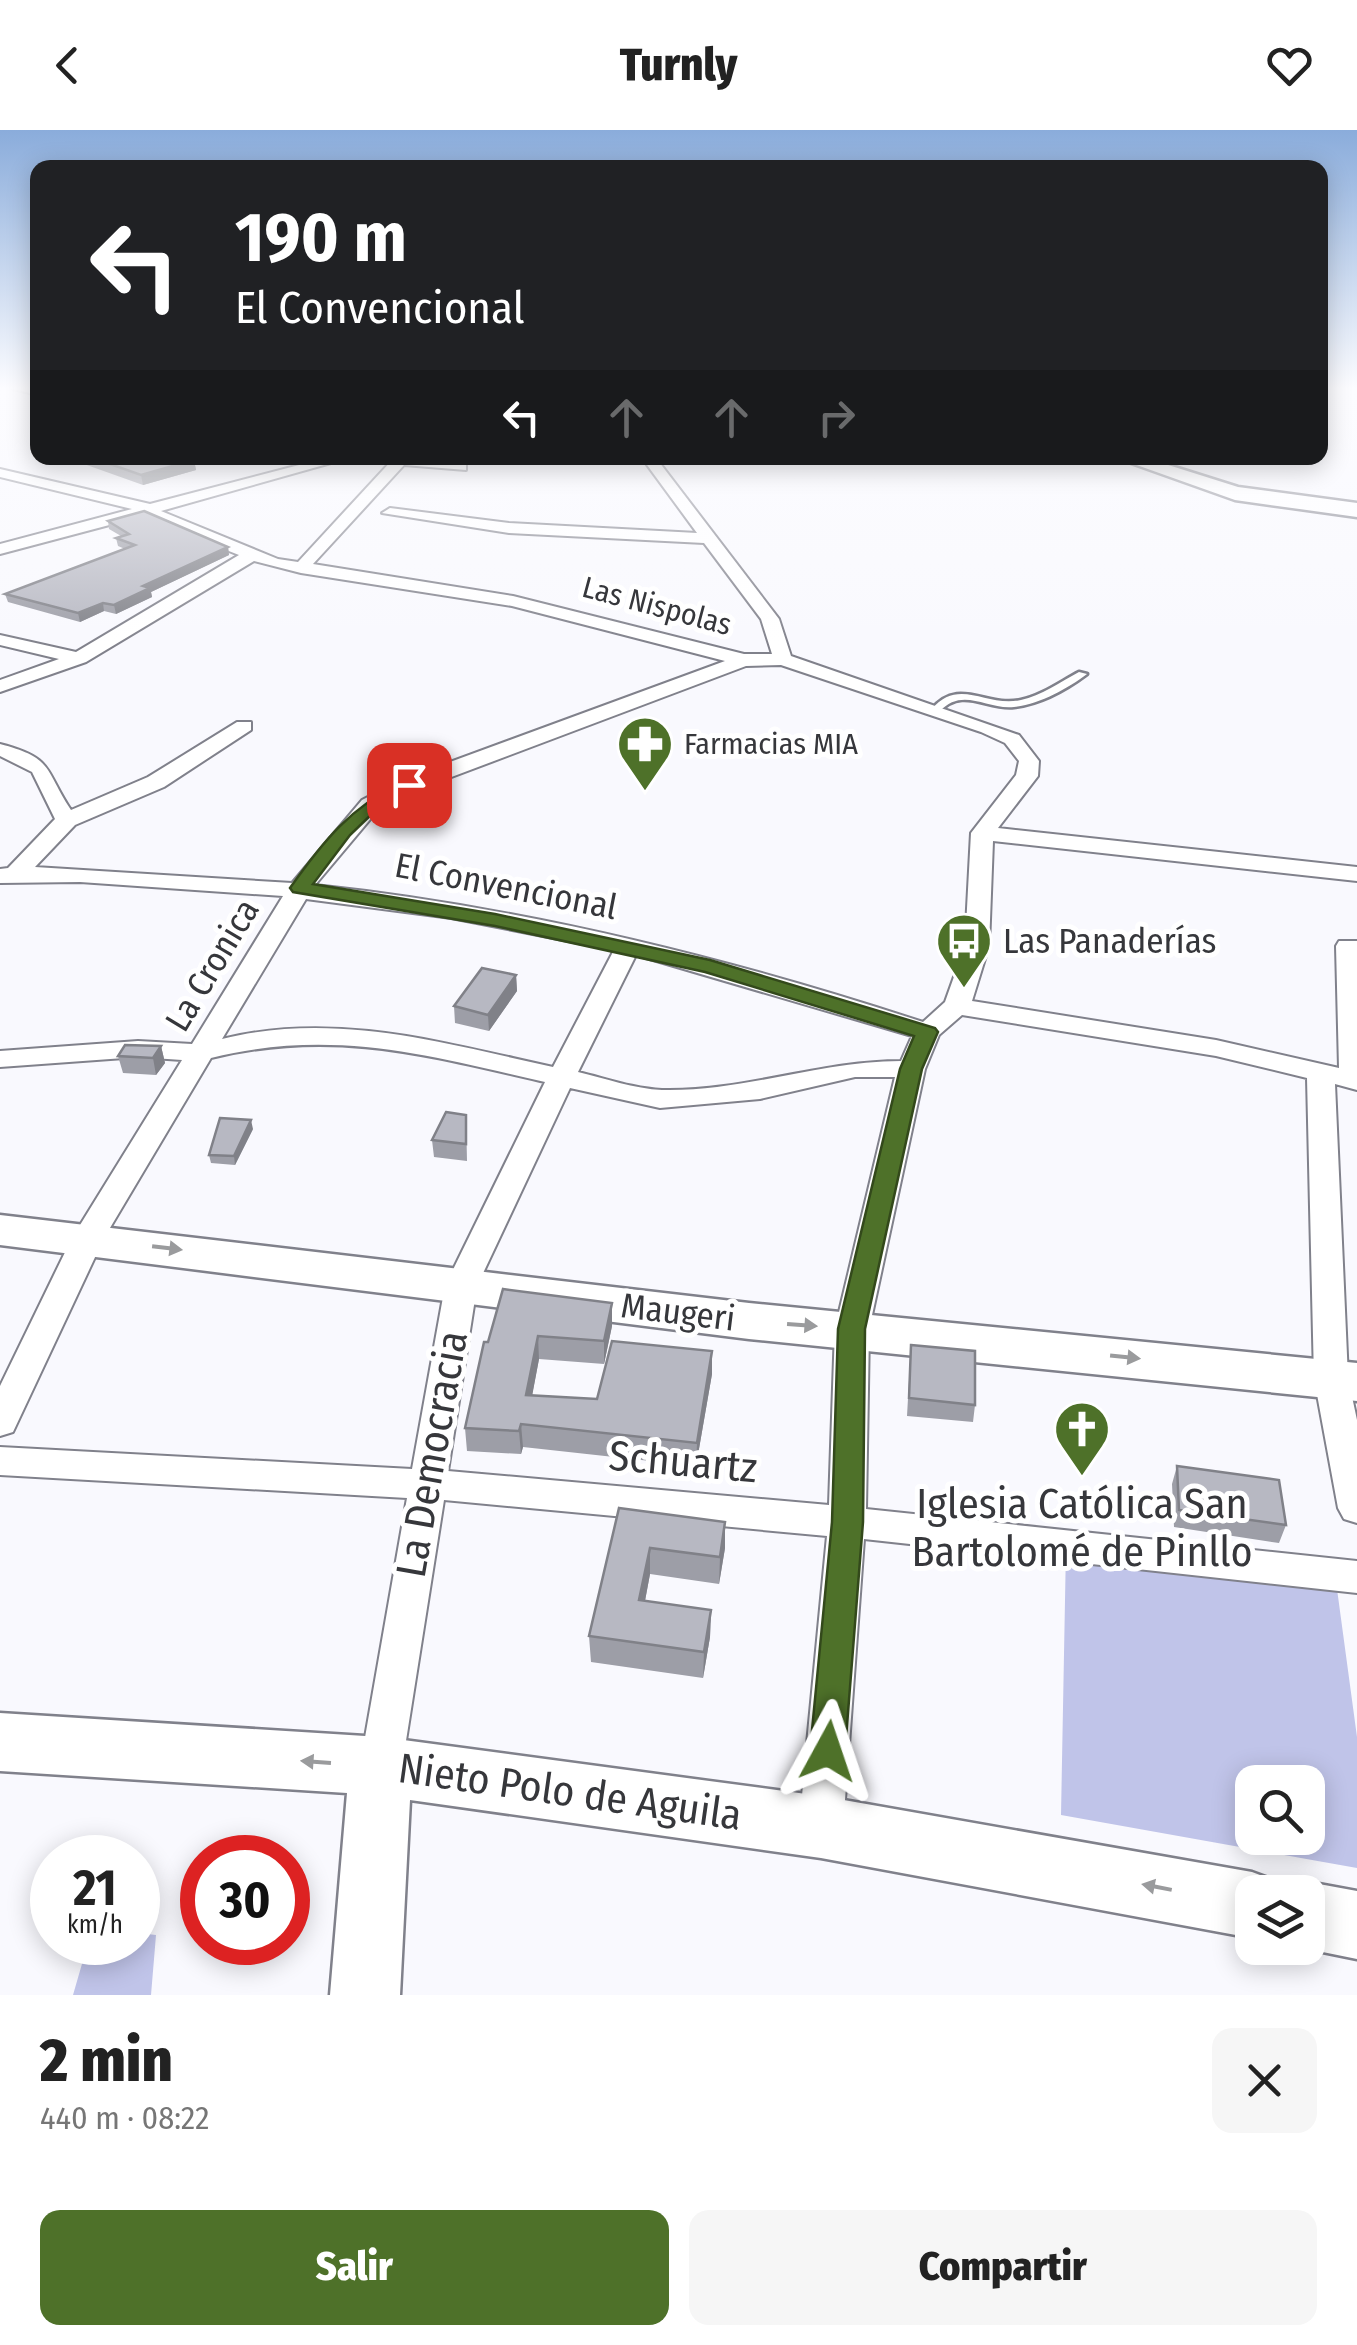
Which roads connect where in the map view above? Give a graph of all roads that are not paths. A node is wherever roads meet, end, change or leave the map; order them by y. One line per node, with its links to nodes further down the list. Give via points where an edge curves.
1 (0, 473): 6 (street, Las Nispolas)
2 (286, 473): 6 (street)
3 (388, 473): 12 (street)
4 (660, 473): 9 (street)
5 (1175, 473): 7 (street, via 1235,492)
6 (150, 509): 10 (street); 11 (street, Las Nispolas)
7 (1357, 510)
8 (390, 513): 9 (street, via 508,528)
9 (708, 538): 16 (street, via 770,618)
10 (0, 549)
11 (250, 556): 12 (street, Las Nispolas); 14 (street)
12 (301, 568): 15 (street, Las Nispolas, via 513,601)
13 (0, 640): 14 (street)
14 (79, 658): 18 (street)
15 (744, 660): 16 (street, Las Nispolas); 26 (street, La Cronica, via 383,798 343,831)
16 (782, 660): 19 (street, Las Nispolas)
17 (1082, 674): 19 (lane, via 1025,702 999,705 954,696)
18 (0, 686)
19 (936, 710): 23 (street, Las Nispolas, via 1012,739 1028,761 1026,776)
20 (244, 726): 22 (street, via 156,782)
21 (0, 750): 22 (street, via 42,766 54,806)
22 (67, 820): 25 (street)
23 (982, 833): 24 (street); 29 (street, via 977,946)
24 (1357, 874)
25 (8, 875): 26 (street, El Convencional)
26 (300, 888): 28 (street, El Convencional); 31 (street, La Cronica)
27 (1348, 946): 36 (street)
28 (627, 949): 30 (street, El Convencional, via 800,991); 35 (street, La Democracia)
29 (956, 1006): 30 (street); 34 (street)
30 (927, 1032): 33 (street)
31 (200, 1053): 32 (street, via 138,1049); 35 (street, via 306,1035 384,1038); 38 (street, La Cronica)
32 (0, 1059)
33 (911, 1069): 35 (street, via 855,1069 760,1090 660,1099); 40 (street)
34 (1321, 1071): 36 (street); 41 (street)
35 (560, 1080): 39 (street, La Democracia)
36 (1355, 1081)
37 (0, 1230): 38 (street, Maugeri)
38 (88, 1238): 39 (street, Maugeri, one-way to 39); 42 (street, La Cronica)
39 (461, 1286): 40 (street, Maugeri, one-way to 40); 44 (street, La Democracia)
40 (852, 1329): 41 (street, Maugeri, one-way to 41); 46 (street)
41 (1344, 1380): 45 (street)
42 (0, 1422)
43 (0, 1461): 44 (street, Schuartz)
44 (426, 1484): 46 (street, Schuartz); 49 (street, La Democracia)
45 (1357, 1508)
46 (847, 1522): 47 (street, Schuartz); 50 (street)
47 (1357, 1577)
48 (0, 1742): 49 (street, Nieto Polo de Aguila, one-way to 48)
49 (381, 1766): 50 (street, Nieto Polo de Aguila); 54 (street, La Democracia)
50 (821, 1827): 51 (street, Nieto Polo de Aguila, one-way to 50)
51 (1235, 1903)
52 (1325, 1919): 53 (street)
53 (1357, 1926)
54 (364, 1995)

